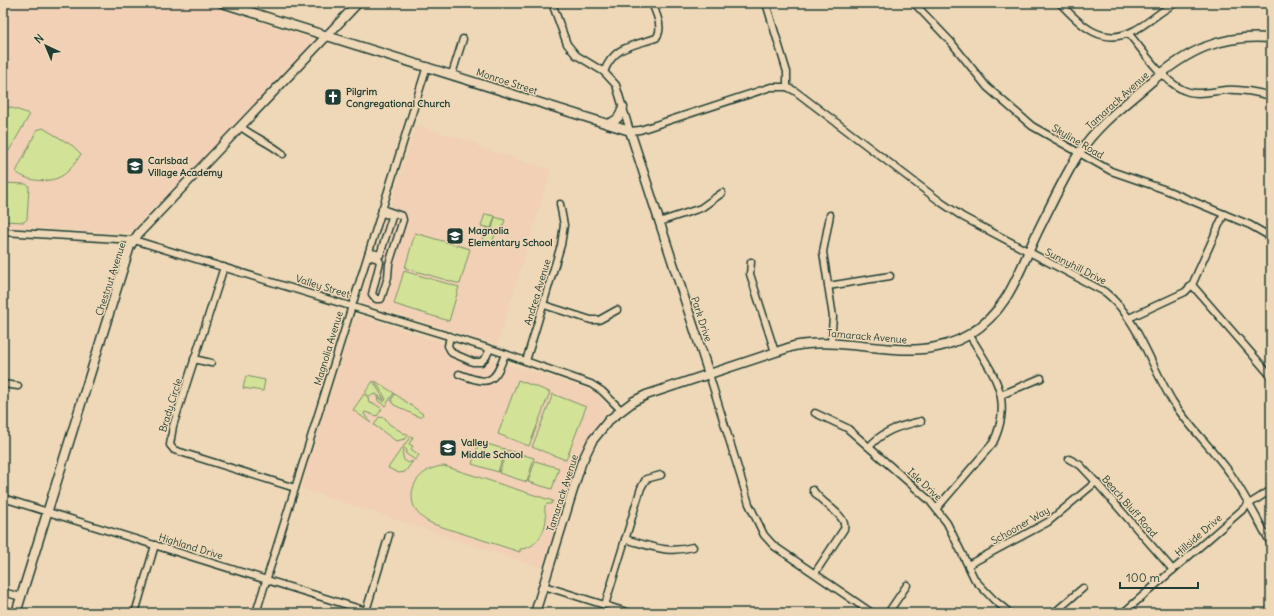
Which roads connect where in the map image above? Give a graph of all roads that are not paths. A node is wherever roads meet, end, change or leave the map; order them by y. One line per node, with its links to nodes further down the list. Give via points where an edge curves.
1 (222, 3): 10 (main road, Monroe Street)
2 (358, 3): 10 (main road, Chestnut Avenue)
3 (552, 3): 14 (street, Park Drive, via 567,44 576,55)
4 (652, 3): 14 (street, via 660,27 659,34 656,38 617,52 608,62)
5 (766, 3): 17 (street, via 787,72)
6 (914, 3): 24 (street, Skyline Road, via 952,42 996,96 1024,120)
7 (1060, 3): 9 (street, via 1078,23 1091,32 1106,36)
8 (1176, 3): 9 (street)
9 (1128, 33): 15 (street)
10 (327, 36): 13 (main road, Monroe Street); 21 (main road, Chestnut Avenue)
11 (1271, 38): 15 (main road, Tamarack Avenue, via 1255,36 1220,41 1191,53)
12 (463, 39): 16 (street)
13 (427, 66): 16 (main road, Monroe Street); 27 (street, Magnolia Avenue)
14 (604, 72): 19 (street, Park Drive, via 616,85)
15 (1162, 73): 18 (street, via 1170,82 1190,92 1239,90); 24 (main road, Tamarack Avenue, via 1101,126)
16 (452, 74): 20 (main road, Monroe Street)
17 (787, 87): 22 (street, Monroe Street, via 771,87 640,130); 34 (street, Sunnyhill Drive, via 942,204)
18 (1271, 96)
19 (623, 106): 20 (main road, via 616,121); 22 (street, Park Drive)
20 (607, 124): 22 (main road, Monroe Street)
21 (242, 127): 23 (street); 33 (main road, Chestnut Avenue)
22 (630, 131): 30 (main road, Park Drive)
23 (283, 154)
24 (1079, 154): 28 (street, Skyline Road, via 1111,171); 34 (main road, Tamarack Avenue)
25 (722, 193): 30 (street, via 701,208)
26 (560, 204): 43 (street, Andrea Avenue, via 564,225 561,245)
27 (381, 211): 35 (street, Magnolia Avenue); 36 (street, via 392,216); 37 (street, via 402,216 403,220)
28 (1224, 214): 32 (street, Skyline Road); 41 (street)
29 (830, 215): 42 (street, via 823,252)
30 (658, 222): 57 (main road, Park Drive)
31 (3, 232): 33 (street, Valley Street)
32 (1271, 238)
33 (134, 240): 39 (street, Valley Street); 76 (main road, Chestnut Avenue)
34 (1028, 253): 46 (street, Sunnyhill Drive, via 1105,292 1118,302); 47 (main road, Tamarack Avenue, via 1017,281 1005,301)
35 (368, 254): 36 (street); 37 (street, via 380,262 372,294 380,300); 44 (street, Magnolia Avenue)
36 (380, 255): 37 (street)
37 (391, 259)
38 (752, 262): 51 (street, via 750,274)
39 (224, 266): 44 (street, Valley Street); 53 (street, Brady Circle)
40 (890, 276): 42 (street)
41 (1192, 285): 46 (street, via 1185,292); 58 (street)
42 (828, 286): 49 (street, via 833,317)
43 (544, 305): 45 (street, via 591,320 600,320); 54 (street, Andrea Avenue)
44 (352, 306): 48 (street, Valley Street); 70 (street, Magnolia Avenue)
45 (617, 310)
46 (1129, 318): 74 (street, Sunnyhill Drive, via 1174,402 1192,430 1229,473)
47 (969, 334): 49 (main road, Tamarack Avenue, via 943,346 919,350); 62 (street, via 998,383)
48 (450, 336): 50 (street, Valley Street); 50 (street, via 448,346 452,353 473,362 481,362)
49 (831, 343): 51 (main road, Tamarack Avenue, via 811,343)
50 (490, 348): 52 (street, Valley Street)
51 (775, 352): 57 (main road, Tamarack Avenue)
52 (505, 354): 54 (street, Valley Street); 56 (street, via 498,373 489,381 474,380)
53 (194, 359): 55 (street); 70 (street, Brady Circle, via 170,445 174,450)
54 (526, 361): 63 (street, Valley Street, via 591,384)
55 (211, 363)
56 (459, 374)
57 (709, 374): 63 (main road, Tamarack Avenue, via 646,395); 84 (street, Park Drive, via 749,504 764,535 774,546)
58 (1271, 376)
59 (1042, 378): 62 (street)
60 (3, 384): 61 (street)
61 (18, 386)
62 (1001, 395): 75 (street, via 1002,414 999,431 993,443)
63 (621, 410): 87 (main road, Tamarack Avenue, via 600,430 581,464)
64 (815, 413): 66 (street, Isle Drive, via 847,428)
65 (921, 421): 66 (street, via 886,431)
66 (869, 447): 75 (street, Isle Drive)
67 (1069, 459): 69 (street, Beach Bluff Road, via 1080,465)
68 (661, 475): 78 (street, via 646,479)
69 (1096, 482): 82 (street, Schooner Way, via 1048,522); 83 (street, Beach Bluff Road)
70 (295, 488): 85 (street, Magnolia Avenue)
71 (813, 490): 84 (street, via 817,497 844,518 846,524)
72 (1271, 490): 74 (street, Hillside Drive)
73 (3, 498): 76 (street, Highland Drive)
74 (1248, 504): 79 (street, Sunnyhill Drive); 83 (street, Hillside Drive)
75 (937, 508): 82 (street, Isle Drive)
76 (47, 512): 80 (street, Highland Drive); 90 (main road, Chestnut Avenue)
77 (389, 535): 92 (street)
78 (625, 539): 81 (street, via 664,550 678,551); 91 (street)
79 (1271, 544)
80 (155, 545): 85 (street, Highland Drive); 94 (street)
81 (693, 547)
82 (968, 565): 101 (street, Isle Drive, via 975,580)
83 (1173, 570): 103 (street, Hillside Drive)
84 (815, 573): 99 (street, Park Drive)
85 (266, 580): 92 (street, Highland Drive); 95 (street, Magnolia Avenue)
86 (907, 585): 100 (street)
87 (544, 586): 91 (street); 97 (main road, Tamarack Avenue)
88 (1083, 588): 102 (street)
89 (3, 592): 90 (street)
90 (21, 597): 93 (main road, Chestnut Avenue)
91 (605, 605): 98 (street)
92 (366, 611): 96 (street, Highland Drive)
93 (16, 613)
94 (135, 613)
95 (256, 613)
96 (373, 613)
97 (535, 613)
98 (630, 613)
99 (872, 613)
100 (888, 613)
101 (1010, 613)
102 (1054, 613)
103 (1123, 613)

